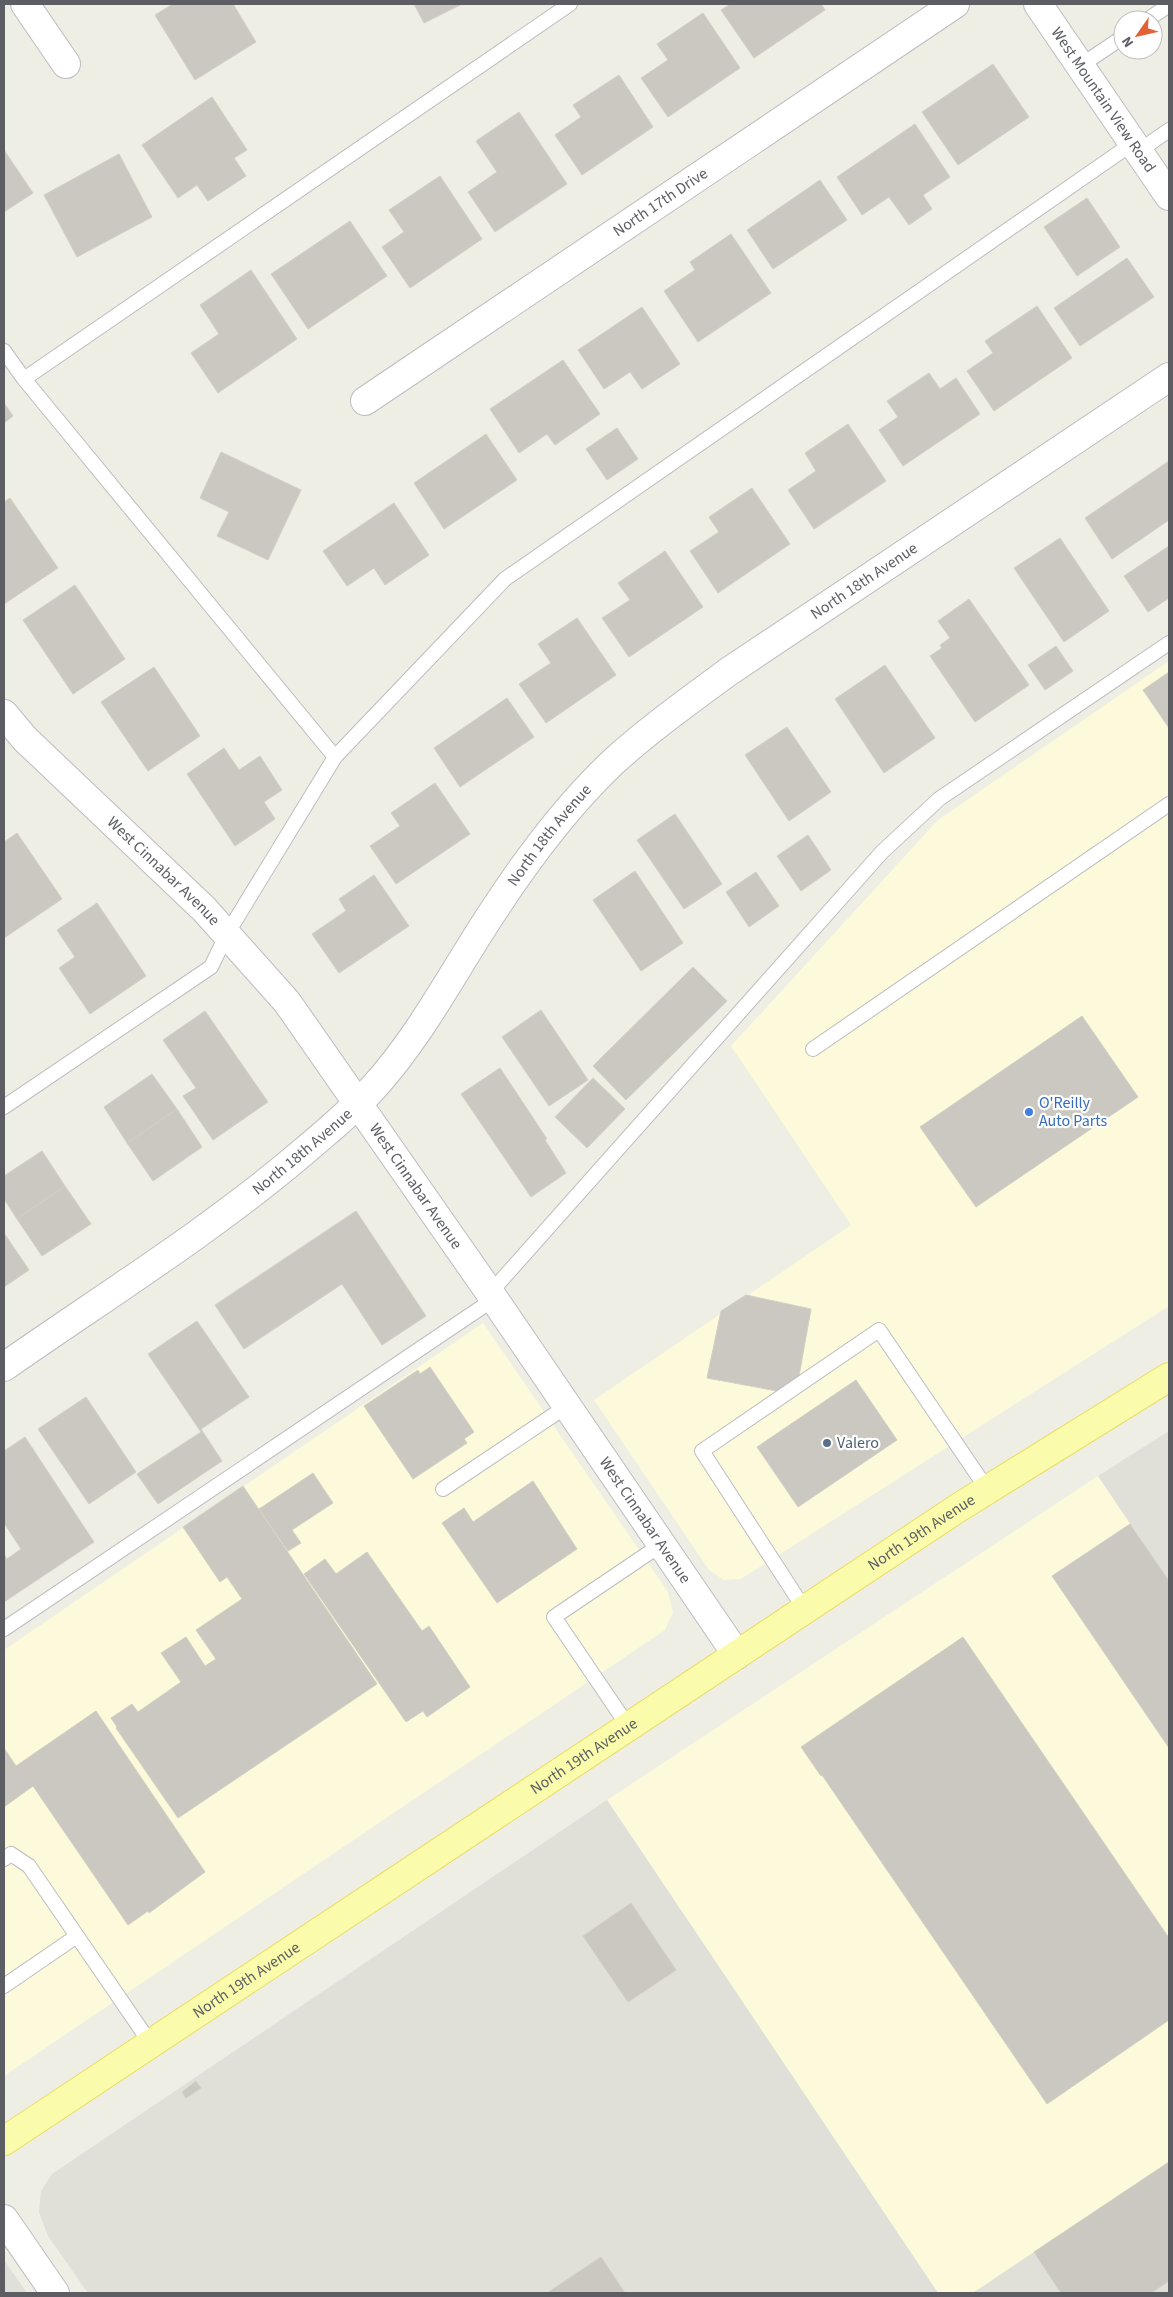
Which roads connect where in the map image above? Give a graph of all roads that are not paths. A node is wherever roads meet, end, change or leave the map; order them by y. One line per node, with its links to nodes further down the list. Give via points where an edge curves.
1 (25, 4): 6 (street)
2 (570, 4): 13 (lane)
3 (955, 4): 14 (street, North 17th Drive)
4 (1038, 4): 7 (street, West Mountain View Road)
5 (1113, 44): 7 (lane)
6 (66, 64)
7 (1080, 66): 9 (street, West Mountain View Road)
8 (1169, 130): 9 (lane)
9 (1136, 147): 10 (street, West Mountain View Road); 17 (lane, via 505,579)
10 (1169, 196)
11 (4, 350): 13 (lane)
12 (1169, 377): 21 (street, North 18th Avenue, via 728,672 612,763 544,841 494,910 410,1041)
13 (24, 379): 17 (lane)
14 (365, 401)
15 (1169, 643): 23 (lane, via 939,799 882,852)
16 (4, 714): 19 (street, West Cinnabar Avenue, via 25,739)
17 (335, 757): 19 (lane)
18 (1169, 804): 20 (lane)
19 (227, 934): 21 (street, West Cinnabar Avenue, via 287,1002); 22 (lane, via 211,968)
20 (813, 1049)
21 (358, 1103): 23 (street, West Cinnabar Avenue); 24 (street, North 18th Avenue, via 265,1184 219,1219)
22 (4, 1106)
23 (492, 1296): 26 (street, West Cinnabar Avenue); 31 (lane)
24 (4, 1366)
25 (1169, 1377): 28 (main road, North 19th Avenue)
26 (567, 1406): 27 (lane); 29 (street, West Cinnabar Avenue)
27 (443, 1489)
28 (988, 1489): 30 (main road, North 19th Avenue); 30 (lane, via 879,1330 702,1451)
29 (662, 1544): 32 (street, West Cinnabar Avenue); 33 (lane, via 554,1617)
30 (805, 1610): 32 (main road, North 19th Avenue)
31 (4, 1629)
32 (737, 1655): 33 (main road, North 19th Avenue)
33 (628, 1726): 37 (main road, North 19th Avenue)
34 (4, 1858): 35 (lane, via 11,1854 29,1866)
35 (77, 1936): 36 (lane); 37 (lane)
36 (4, 1986)
37 (151, 2044): 38 (main road, North 19th Avenue)
38 (4, 2142)
39 (4, 2218): 40 (street)
40 (55, 2293)

